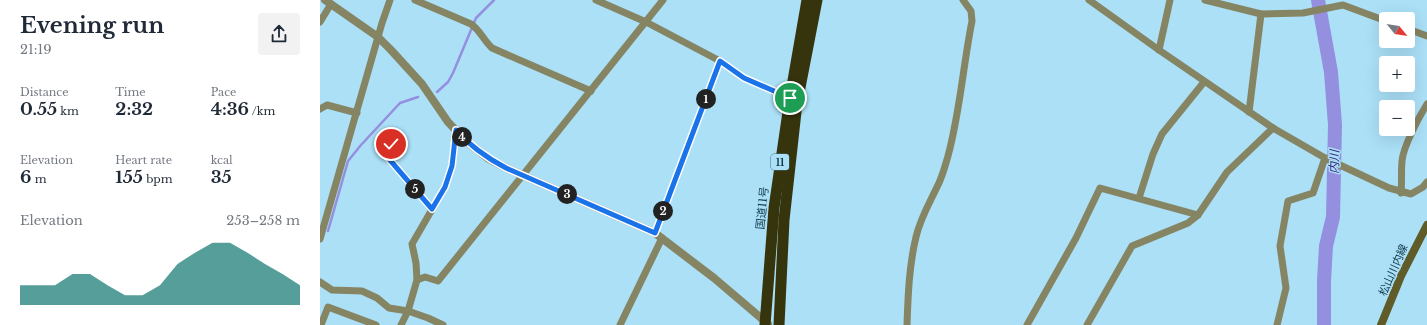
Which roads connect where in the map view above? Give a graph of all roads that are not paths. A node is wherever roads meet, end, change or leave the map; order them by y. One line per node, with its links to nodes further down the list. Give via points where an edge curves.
1 (390, 0): 19 (street)
2 (415, 0): 23 (street, via 473,25 492,48)
3 (596, 0): 16 (street)
4 (663, 0): 16 (street)
5 (807, 0): 24 (highway, 国道11号 / 11)
6 (817, 0): 24 (highway, 国道11号 / 11)
7 (963, 0): 55 (street, via 972,10 972,21 959,108 938,186 925,210 916,237 909,283)
8 (1089, 0): 20 (street)
9 (1170, 0): 20 (street)
10 (1205, 0): 13 (street)
11 (328, 2): 15 (street); 19 (street)
12 (1344, 2): 13 (street, via 1303,13); 14 (street)
13 (1261, 14): 27 (street)
14 (1379, 18)
15 (320, 22)
16 (646, 22): 21 (street); 23 (street)
17 (1415, 32): 18 (street)
18 (1427, 36)
19 (378, 38): 28 (street); 30 (street, via 408,67)
20 (1159, 50): 22 (street)
21 (720, 61): 24 (street, via 744,78); 40 (street)
22 (1204, 82): 27 (street); 36 (street, via 1162,134)
23 (590, 91): 33 (street)
24 (793, 100): 48 (highway, 国道11号 / 11, via 774,208); 54 (highway, 国道11号 / 11)
25 (1427, 104): 35 (street, via 1405,149 1402,160)
26 (320, 109): 28 (street, via 327,105)
27 (1249, 112): 29 (street)
28 (357, 113): 42 (street)
29 (1272, 128): 32 (street); 38 (street, via 1227,172)
30 (456, 130): 33 (street, via 489,158); 37 (street, via 452,166 445,187)
31 (391, 144): 37 (street, via 383,152)
32 (1327, 158): 35 (street); 58 (street, via 1313,193 1288,202 1280,246 1286,288)
33 (524, 175): 40 (street); 43 (street, via 438,281 426,277)
34 (1427, 182): 35 (street, via 1411,194)
35 (1402, 193)
36 (1139, 198): 38 (street); 56 (street, via 1100,188 1076,238)
37 (432, 209): 43 (street, via 412,244)
38 (1198, 215): 57 (street, via 1188,223 1132,246)
39 (1427, 225): 59 (main road, 松山川内線, via 1401,276)
40 (655, 233): 41 (street)
41 (662, 238): 48 (street, via 714,278); 53 (street)
42 (320, 239)
43 (417, 280): 45 (street)
44 (320, 282): 45 (street, via 332,290 362,291 377,298 389,308)
45 (408, 311): 51 (street); 52 (street)
46 (322, 315): 47 (street, via 328,307); 49 (street)
47 (363, 323): 50 (street)
48 (765, 324)
49 (321, 325)
50 (376, 325)
51 (401, 325)
52 (443, 325)
53 (620, 325)
54 (779, 325)
55 (907, 325)
56 (1028, 325)
57 (1087, 325)
58 (1277, 325)
59 (1381, 325)

